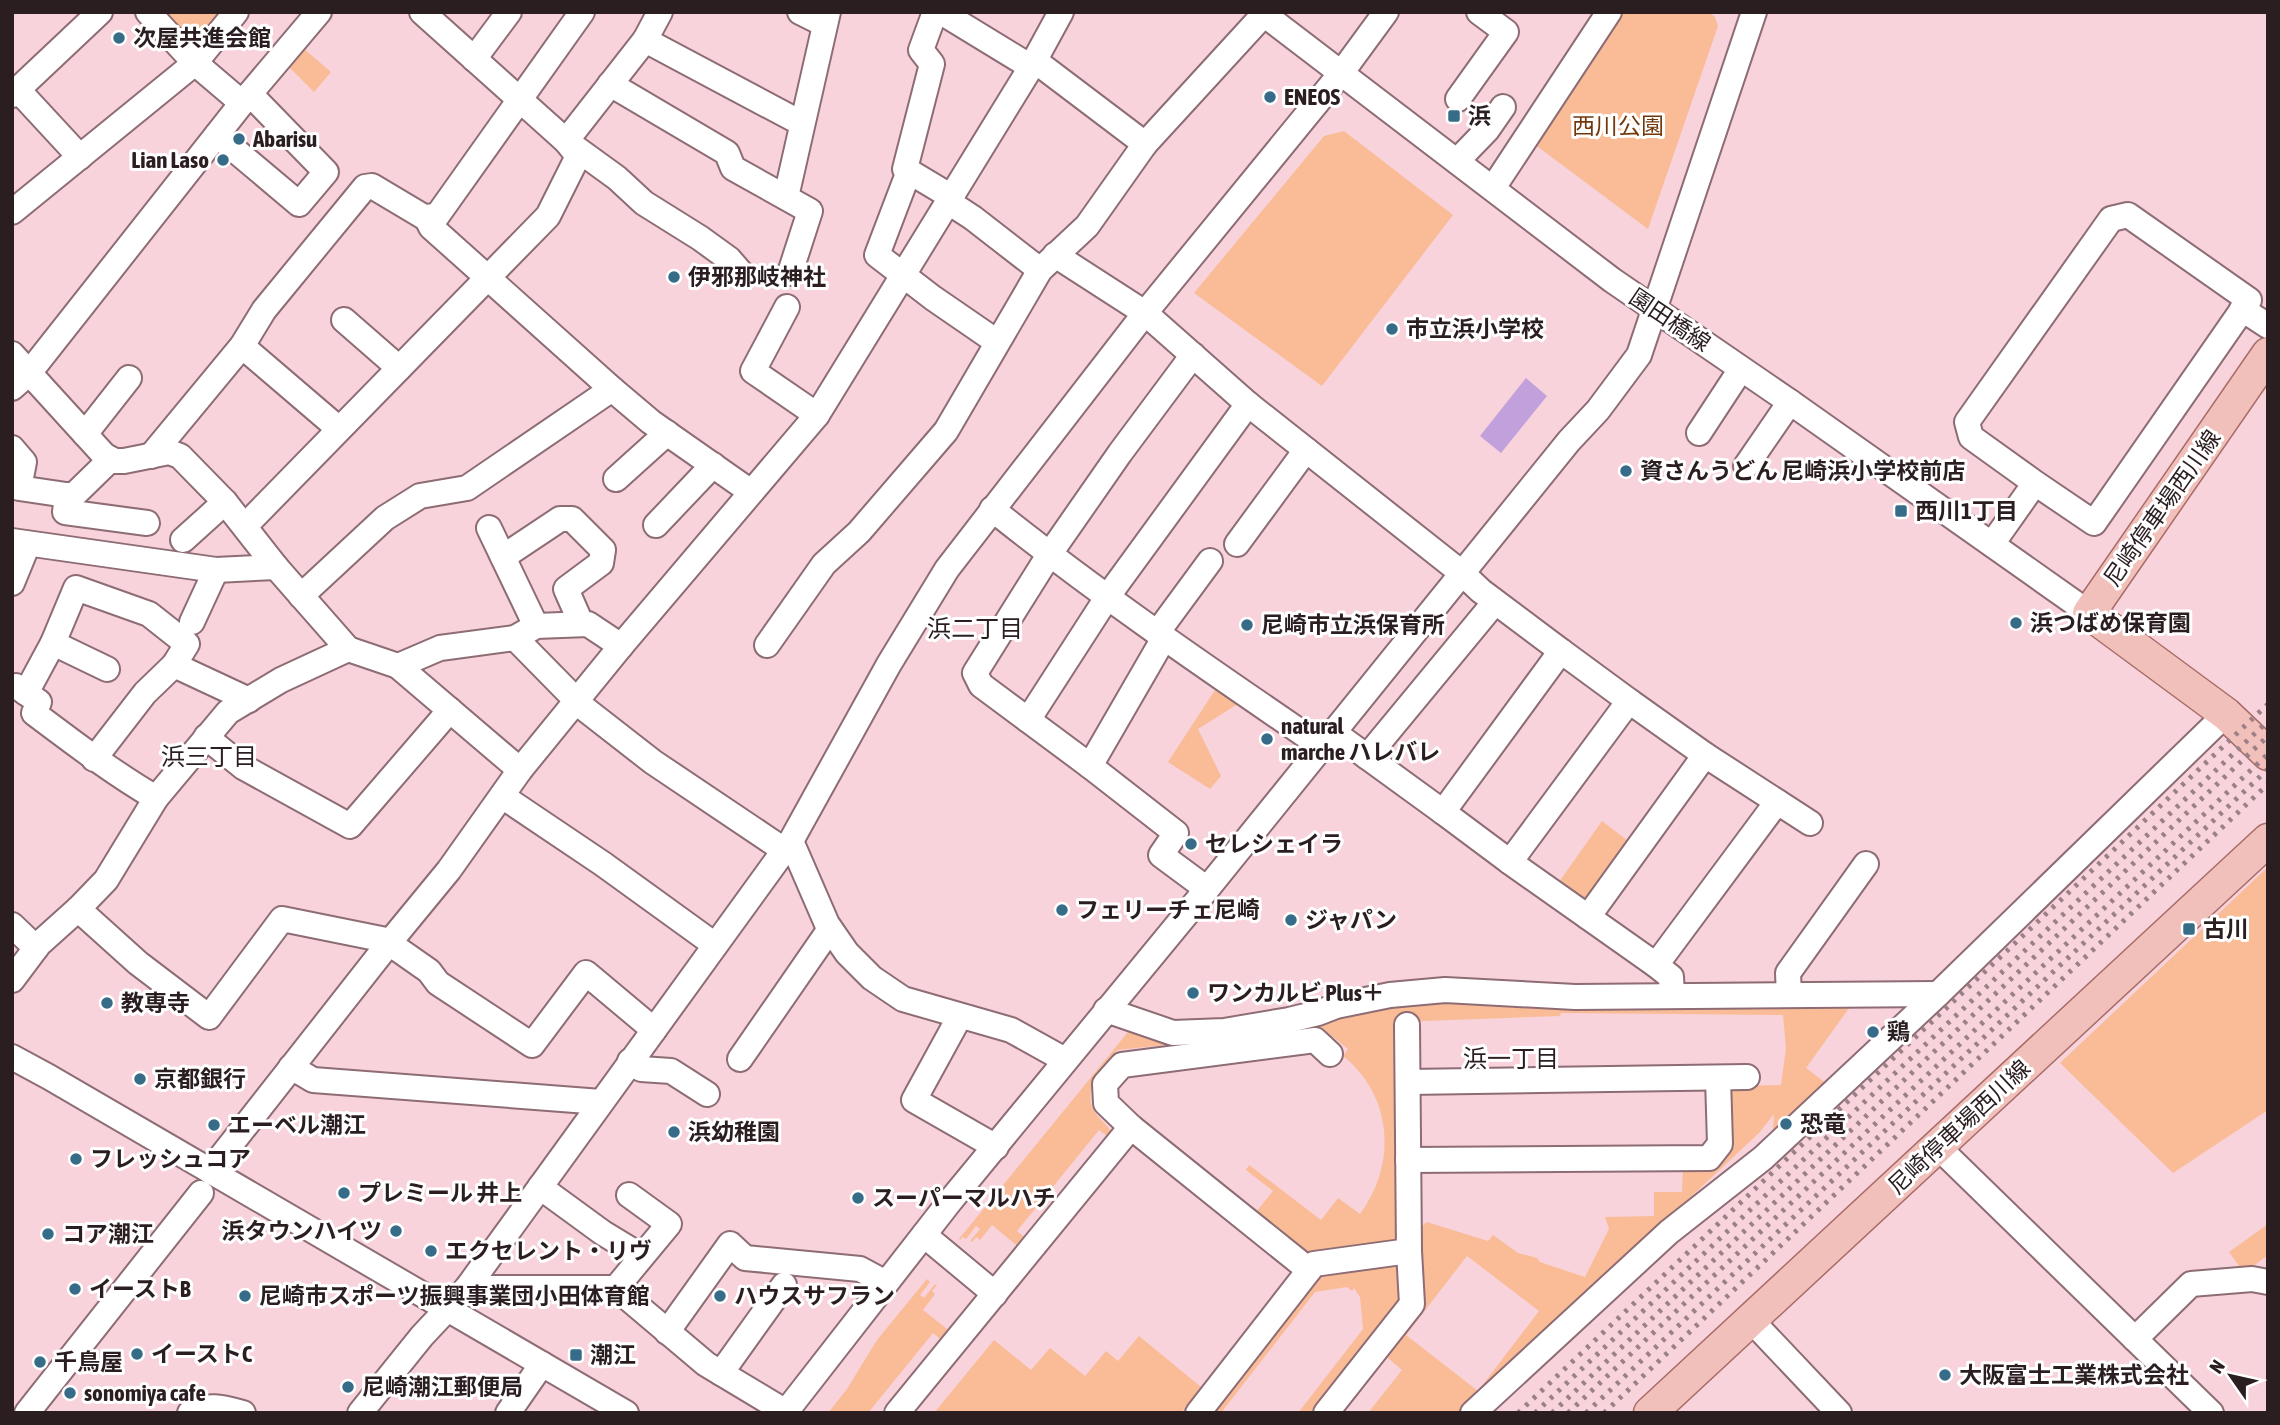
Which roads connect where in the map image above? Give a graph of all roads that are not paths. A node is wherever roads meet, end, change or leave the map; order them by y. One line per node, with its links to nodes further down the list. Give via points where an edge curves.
1 (148, 12): 22 (street)
2 (236, 12): 22 (street)
3 (319, 12): 26 (street)
4 (422, 12): 20 (street)
5 (509, 12): 20 (street)
6 (582, 12): 28 (street)
7 (660, 12): 19 (street)
8 (800, 12): 18 (street)
9 (935, 12): 36 (street, via 921,50 932,64 905,169)
10 (941, 12): 21 (street)
11 (1060, 12): 21 (street)
12 (1386, 12): 23 (street)
13 (1479, 12): 27 (street, via 1506,32)
14 (1609, 12): 37 (street)
15 (1264, 13): 23 (street, 園田橋線); 33 (street)
16 (1740, 14): 48 (street, via 1741,48)
17 (86, 17): 25 (street)
18 (826, 18): 30 (street)
19 (645, 40): 24 (street); 30 (street)
20 (474, 59): 28 (street)
21 (1032, 63): 33 (street); 39 (street)
22 (195, 64): 26 (street); 34 (street)
23 (1342, 72): 35 (street, 園田橋線); 50 (street)
24 (610, 84): 32 (street); 38 (street, via 727,153 733,168)
25 (15, 92): 34 (street)
26 (246, 99): 31 (street); 31 (street, via 326,172 299,204)
27 (1458, 99)
28 (520, 101): 32 (street); 41 (street, via 437,216)
29 (1503, 107): 35 (street)
30 (801, 123): 38 (street)
31 (217, 135): 61 (street)
32 (566, 141): 44 (street, via 644,203 729,259); 46 (street, via 578,156 548,216)
33 (1145, 144): 42 (street, via 1087,226)
34 (80, 157): 40 (street)
35 (1457, 161): 37 (street, 園田橋線)
36 (909, 171): 39 (street); 45 (street, via 877,255)
37 (1493, 188): 48 (street, 園田橋線)
38 (786, 197): 43 (street, via 810,211)
39 (949, 199): 42 (street); 45 (street)
40 (12, 212)
41 (426, 217): 46 (street, via 431,227); 54 (street, via 372,186 365,187 264,310)
42 (1048, 263): 50 (street); 53 (street)
43 (790, 273)
44 (742, 274)
45 (903, 275): 53 (street); 65 (street)
46 (488, 278): 58 (street); 62 (street)
47 (787, 307): 65 (street, via 753,371)
48 (1654, 309): 59 (street, 園田橋線); 95 (street, via 1639,355)
49 (2242, 309): 52 (street); 77 (street, via 2094,523); 77 (street, via 2249,300 2128,215 2110,219 1968,422 1971,437)
50 (1145, 313): 57 (street); 81 (street)
51 (344, 320): 58 (street)
52 (2268, 326)
53 (997, 342): 106 (street, via 946,431 859,532 824,564)
54 (242, 346): 66 (street); 72 (street)
55 (12, 354): 61 (street)
56 (2268, 354): 100 (main road, 尼崎停車場西川線)
57 (1193, 355): 64 (street); 90 (street)
58 (399, 368): 66 (street)
59 (1741, 369): 63 (street, 園田橋線); 68 (street)
60 (129, 378): 69 (street)
61 (21, 381): 69 (street)
62 (612, 389): 67 (street); 97 (street, via 467,488 420,496 385,518)
63 (1790, 402): 75 (street); 89 (street, 園田橋線)
64 (1248, 404): 71 (street); 98 (street)
65 (817, 415): 78 (street)
66 (339, 429): 84 (street)
67 (667, 433): 74 (street); 76 (street)
68 (1699, 433)
69 (85, 434): 73 (street)
70 (12, 448): 79 (street, via 24,462 19,488)
71 (1306, 450): 88 (street); 95 (street)
72 (151, 456): 73 (street); 80 (street, via 169,452 180,456)
73 (111, 459): 79 (street, via 73,496)
74 (713, 465): 78 (street); 83 (street)
75 (1746, 466)
76 (616, 479)
77 (2035, 483): 89 (street)
78 (751, 492): 107 (street)
79 (67, 495): 82 (street, via 65,512)
80 (225, 502): 84 (street); 86 (street)
81 (992, 509): 90 (street); 134 (street, via 947,569 895,653)
82 (147, 523)
83 (656, 525)
84 (245, 526): 93 (street)
85 (489, 528): 91 (street)
86 (183, 540)
87 (20, 542): 94 (street); 96 (street)
88 (1237, 544)
89 (1992, 544): 100 (street, 園田橋線)
90 (1049, 555): 98 (street); 119 (street, via 975,673 981,685)
91 (503, 557): 102 (street, via 560,519 572,519 603,550 601,563 566,589); 103 (street)
92 (1210, 561): 104 (street)
93 (276, 567): 94 (street); 97 (street)
94 (216, 570): 101 (street)
95 (1463, 574): 99 (street); 121 (street)
96 (12, 583)
97 (301, 596): 108 (street)
98 (1108, 596): 104 (street); 119 (street)
99 (1494, 602): 109 (street); 124 (street)
100 (2089, 613): 118 (main road)
101 (192, 622)
102 (581, 623): 103 (street); 107 (street)
103 (525, 632): 111 (street, via 440,648); 115 (street)
104 (1161, 636): 121 (street); 126 (street)
105 (53, 643): 110 (street, via 76,588 149,614 187,643); 112 (street); 113 (street)
106 (767, 645)
107 (621, 646): 115 (street)
108 (348, 649): 111 (street); 114 (street)
109 (1561, 651): 116 (street); 131 (street)
110 (174, 665): 114 (street); 125 (street, via 145,693)
111 (398, 666): 117 (street)
112 (107, 668)
113 (19, 688): 125 (street, via 39,702 34,713)
114 (249, 700): 120 (street, via 228,712)
115 (576, 701): 127 (street); 134 (street, via 653,762)
116 (1629, 701): 123 (street); 135 (street)
117 (450, 710): 120 (street, via 350,826 243,767); 127 (street)
118 (2226, 714): 122 (main road); 147 (street)
119 (1028, 720): 126 (street)
120 (206, 737): 129 (street)
121 (1327, 739): 124 (street); 137 (street)
122 (2268, 754)
123 (1705, 755): 130 (street); 139 (street)
124 (1367, 757): 131 (street)
125 (94, 759): 129 (street)
126 (1090, 766): 137 (street, via 1176,833 1161,855)
127 (520, 769): 128 (street)
128 (502, 796): 142 (street); 143 (street)
129 (156, 798): 138 (street, via 106,880)
130 (1777, 802): 132 (street); 145 (street)
131 (1443, 812): 135 (street)
132 (1810, 823)
133 (2268, 840): 167 (main road, 尼崎停車場西川線)
134 (787, 845): 141 (street); 143 (street)
135 (1510, 862): 139 (street)
136 (1866, 864): 148 (street, via 1788,972)
137 (1207, 889): 150 (street)
138 (78, 909): 142 (street, via 209,1017 282,919); 144 (street)
139 (1588, 916): 145 (street)
140 (12, 925): 144 (street)
141 (830, 929): 151 (street, via 854,961 894,995); 155 (street)
142 (390, 942): 153 (street, via 438,983 532,1045 586,973); 159 (street)
143 (715, 945): 153 (street)
144 (36, 948): 146 (street)
145 (1656, 965): 149 (street, via 1671,977)
146 (12, 980)
147 (1938, 994): 148 (street); 198 (street, via 1763,1158 1669,1233)
148 (1789, 995): 149 (street)
149 (1672, 996): 150 (street, via 1575,997 1445,990 1390,995 1224,1031 1173,1033)
150 (1106, 1010): 156 (street)
151 (960, 1016): 156 (street, via 1011,1030); 166 (street, via 914,1100)
152 (1408, 1026): 162 (street)
153 (654, 1030): 157 (street)
154 (1330, 1055): 165 (street, via 1315,1041 1122,1065 1105,1084 1106,1103)
155 (740, 1059)
156 (1065, 1060): 166 (street)
157 (630, 1061): 163 (street, via 641,1069 671,1072); 164 (street)
158 (14, 1062): 169 (street, via 49,1077)
159 (291, 1067): 164 (street, via 313,1080); 169 (street)
160 (1747, 1077): 161 (street)
161 (1718, 1078): 162 (street); 168 (street, via 1720,1144 1709,1158)
162 (1408, 1082): 168 (street)
163 (708, 1094)
164 (601, 1102): 170 (street)
165 (1132, 1127): 175 (street); 181 (street)
166 (996, 1147): 172 (street)
167 (1938, 1147): 183 (main road, 尼崎停車場西川線); 185 (street)
168 (1408, 1160): 173 (street)
169 (205, 1182): 182 (street); 189 (street)
170 (540, 1187): 174 (street); 179 (street)
171 (629, 1195): 174 (street, via 669,1224)
172 (924, 1235): 177 (street); 181 (street)
173 (1409, 1251): 175 (street, via 1314,1264); 197 (street, via 1412,1304)
174 (641, 1256): 180 (street)
175 (1309, 1270): 196 (street)
176 (2263, 1276): 185 (street, via 2191,1284)
177 (886, 1283): 184 (street, via 860,1269 745,1258 730,1244); 188 (street)
178 (784, 1285): 187 (street)
179 (467, 1288): 180 (street); 182 (street)
180 (616, 1288): 184 (street)
181 (995, 1294): 195 (street)
182 (449, 1309): 186 (street); 192 (street)
183 (1750, 1319): 199 (main road, 尼崎停車場西川線); 200 (street)
184 (667, 1332): 187 (street)
185 (2135, 1339): 201 (street)
186 (542, 1364): 193 (street); 194 (street)
187 (720, 1373): 188 (street)
188 (785, 1412)
189 (27, 1413)
190 (190, 1413): 191 (street, via 218,1406)
191 (243, 1413)
192 (360, 1413)
193 (508, 1413)
194 (626, 1413)
195 (897, 1413)
196 (1198, 1413)
197 (1326, 1413)
198 (1473, 1413)
199 (1650, 1413)
200 (1839, 1413)
201 (2211, 1413)

